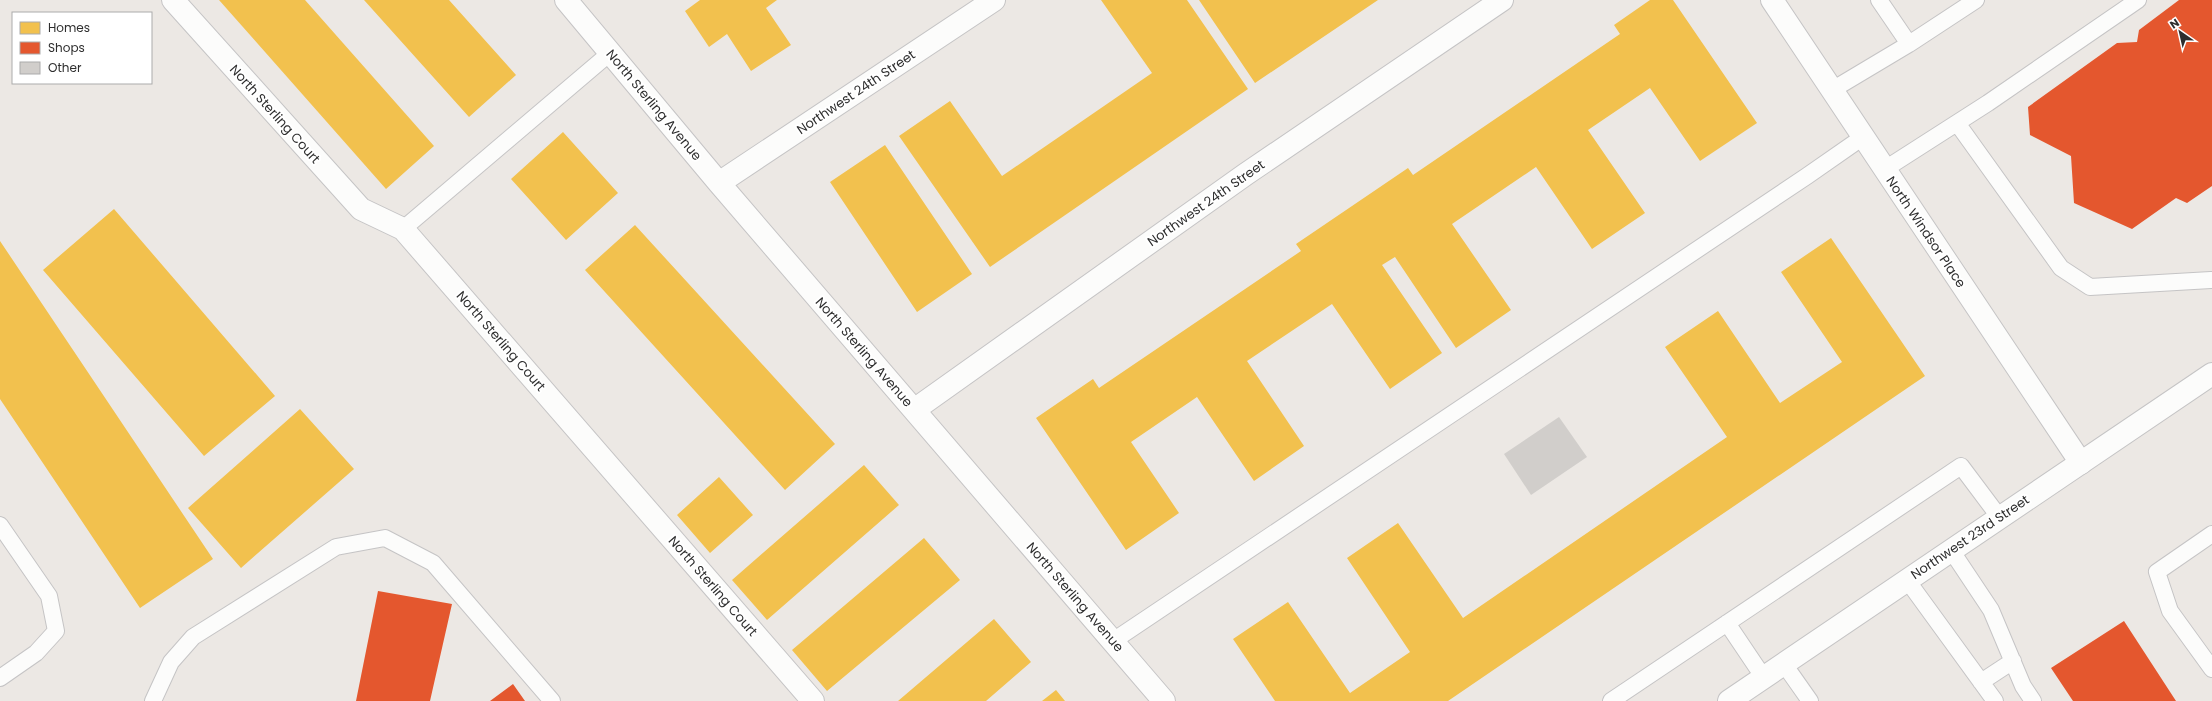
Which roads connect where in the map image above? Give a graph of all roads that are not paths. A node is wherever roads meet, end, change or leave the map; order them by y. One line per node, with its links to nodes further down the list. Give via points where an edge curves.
1 (173, 0): 16 (street, North Sterling Court, via 361,209)
2 (566, 0): 10 (street, North Sterling Avenue)
3 (994, 0): 15 (street, Northwest 24th Street)
4 (1502, 0): 19 (street, Northwest 24th Street, via 1246,174)
5 (1772, 0): 11 (street, North Windsor Place)
6 (1879, 0): 9 (lane)
7 (1976, 0): 9 (lane)
8 (2138, 0): 12 (lane)
9 (1909, 44): 11 (lane)
10 (610, 52): 15 (street, North Sterling Avenue); 16 (lane)
11 (1832, 90): 13 (street, North Windsor Place)
12 (1957, 123): 14 (lane); 17 (lane, via 2061,268 2090,287)
13 (1863, 136): 14 (street, North Windsor Place); 27 (lane)
14 (1885, 169): 20 (street, North Windsor Place)
15 (719, 183): 19 (street, North Sterling Avenue)
16 (403, 229): 36 (street, North Sterling Court)
17 (2212, 280)
18 (2212, 374): 20 (street, Northwest 23rd Street)
19 (914, 410): 27 (street, North Sterling Avenue)
20 (2081, 463): 21 (street, Northwest 23rd Street)
21 (2000, 518): 24 (street, Northwest 23rd Street); 26 (lane, via 1961,466)
22 (0, 526): 31 (lane, via 49,596 56,631 36,654)
23 (2212, 534): 30 (lane, via 2157,572 2170,611)
24 (1951, 550): 25 (street, Northwest 23rd Street); 28 (lane, via 1991,610)
25 (1907, 580): 29 (street, Northwest 23rd Street); 33 (lane)
26 (1727, 623): 32 (lane); 38 (lane)
27 (1113, 641): 37 (street, North Sterling Avenue)
28 (2013, 661): 33 (lane); 42 (lane, via 2023,686)
29 (1784, 664): 32 (street, Northwest 23rd Street); 40 (lane)
30 (2212, 669)
31 (0, 678)
32 (1764, 678): 39 (street, Northwest 23rd Street)
33 (1981, 682): 41 (lane)
34 (153, 701): 35 (lane, via 171,662 193,637 336,547 385,538 433,563)
35 (552, 701)
36 (813, 701)
37 (1164, 701)
38 (1611, 701)
39 (1729, 701)
40 (1810, 701)
41 (1995, 701)
42 (2033, 701)

